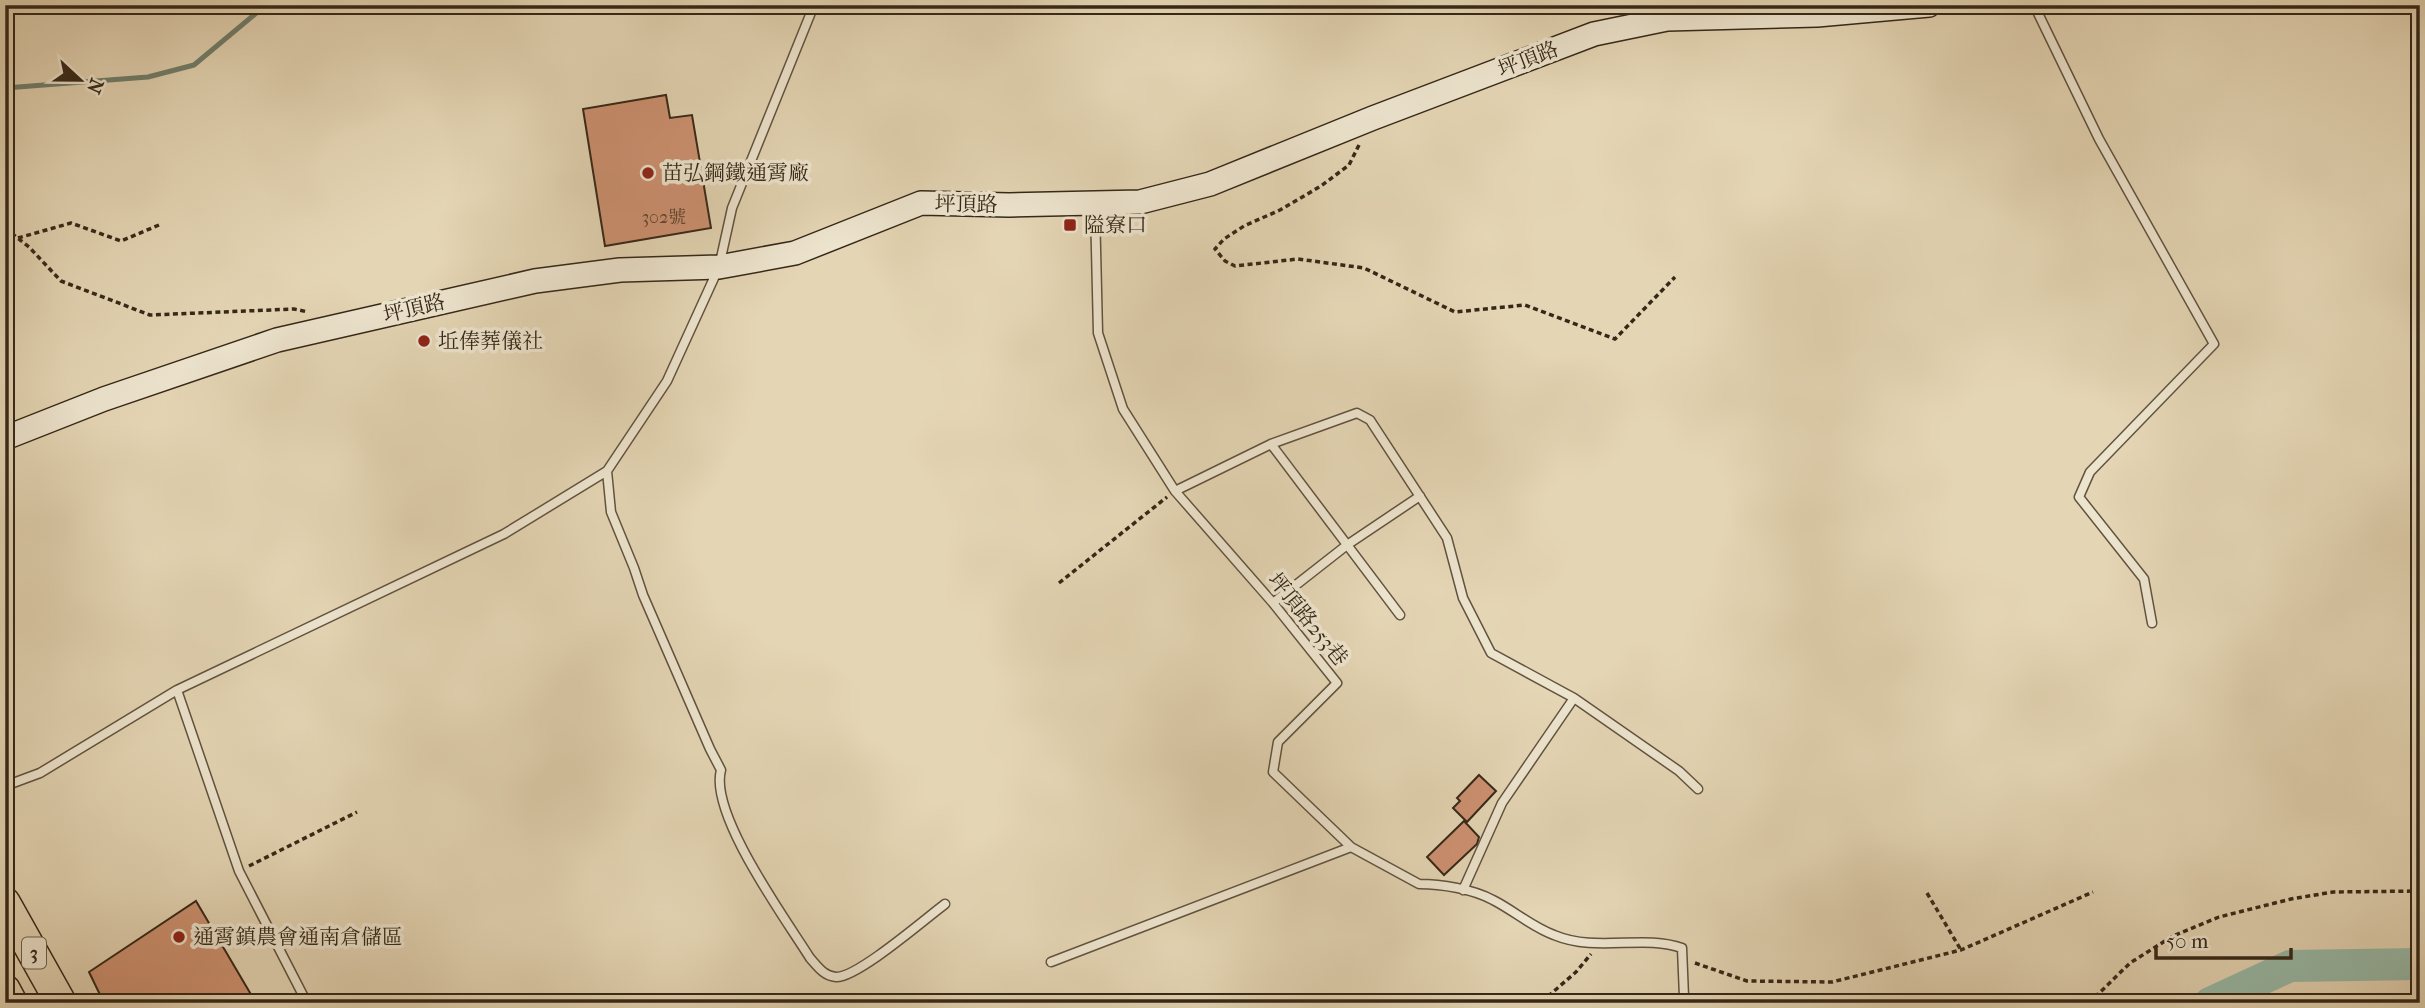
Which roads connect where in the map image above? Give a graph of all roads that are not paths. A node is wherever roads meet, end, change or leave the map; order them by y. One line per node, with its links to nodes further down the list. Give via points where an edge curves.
1 (814, 5): 5 (lane, via 732,208)
2 (1929, 5): 4 (street, 坪頂路, via 1817,15 1667,19 1594,34 1210,184 1140,202)
3 (2034, 5): 14 (lane, via 2099,139 2214,344 2090,472 2079,497 2144,579)
4 (1095, 204): 5 (street, 坪頂路, via 920,203 795,253); 9 (lane, 坪頂路253巷, via 1098,333 1123,409)
5 (719, 267): 6 (street, 坪頂路, via 620,271 535,281 277,340); 8 (lane, via 667,381)
6 (5, 438)
7 (1271, 444): 9 (lane); 10 (lane, via 1357,413 1370,420); 11 (lane)
8 (607, 471): 15 (lane, via 504,534); 22 (lane, via 611,512 721,770 720,797 734,835 810,958 826,975 848,974)
9 (1175, 491): 12 (lane, 坪頂路253巷)
10 (1420, 496): 11 (lane); 16 (lane, via 1447,538 1463,598 1491,653)
11 (1347, 545): 12 (lane); 13 (lane)
12 (1273, 603): 19 (lane, 坪頂路253巷, via 1337,683 1278,742 1273,772)
13 (1400, 615)
14 (2152, 623)
15 (177, 690): 17 (lane, via 40,773); 27 (lane, via 239,871)
16 (1574, 698): 18 (lane); 20 (lane, via 1502,803)
17 (5, 786)
18 (1698, 789)
19 (1351, 847): 20 (lane, 坪頂路253巷, via 1419,884); 23 (lane)
20 (1463, 890): 28 (lane, 坪頂路253巷, via 1489,898 1554,935 1599,945 1666,943 1682,948)
21 (5, 904): 26 (highway, 3)
22 (945, 904)
23 (1051, 962)
24 (5, 990): 25 (highway, 3)
25 (12, 1003)
26 (61, 1003)
27 (307, 1003)
28 (1681, 1003)

